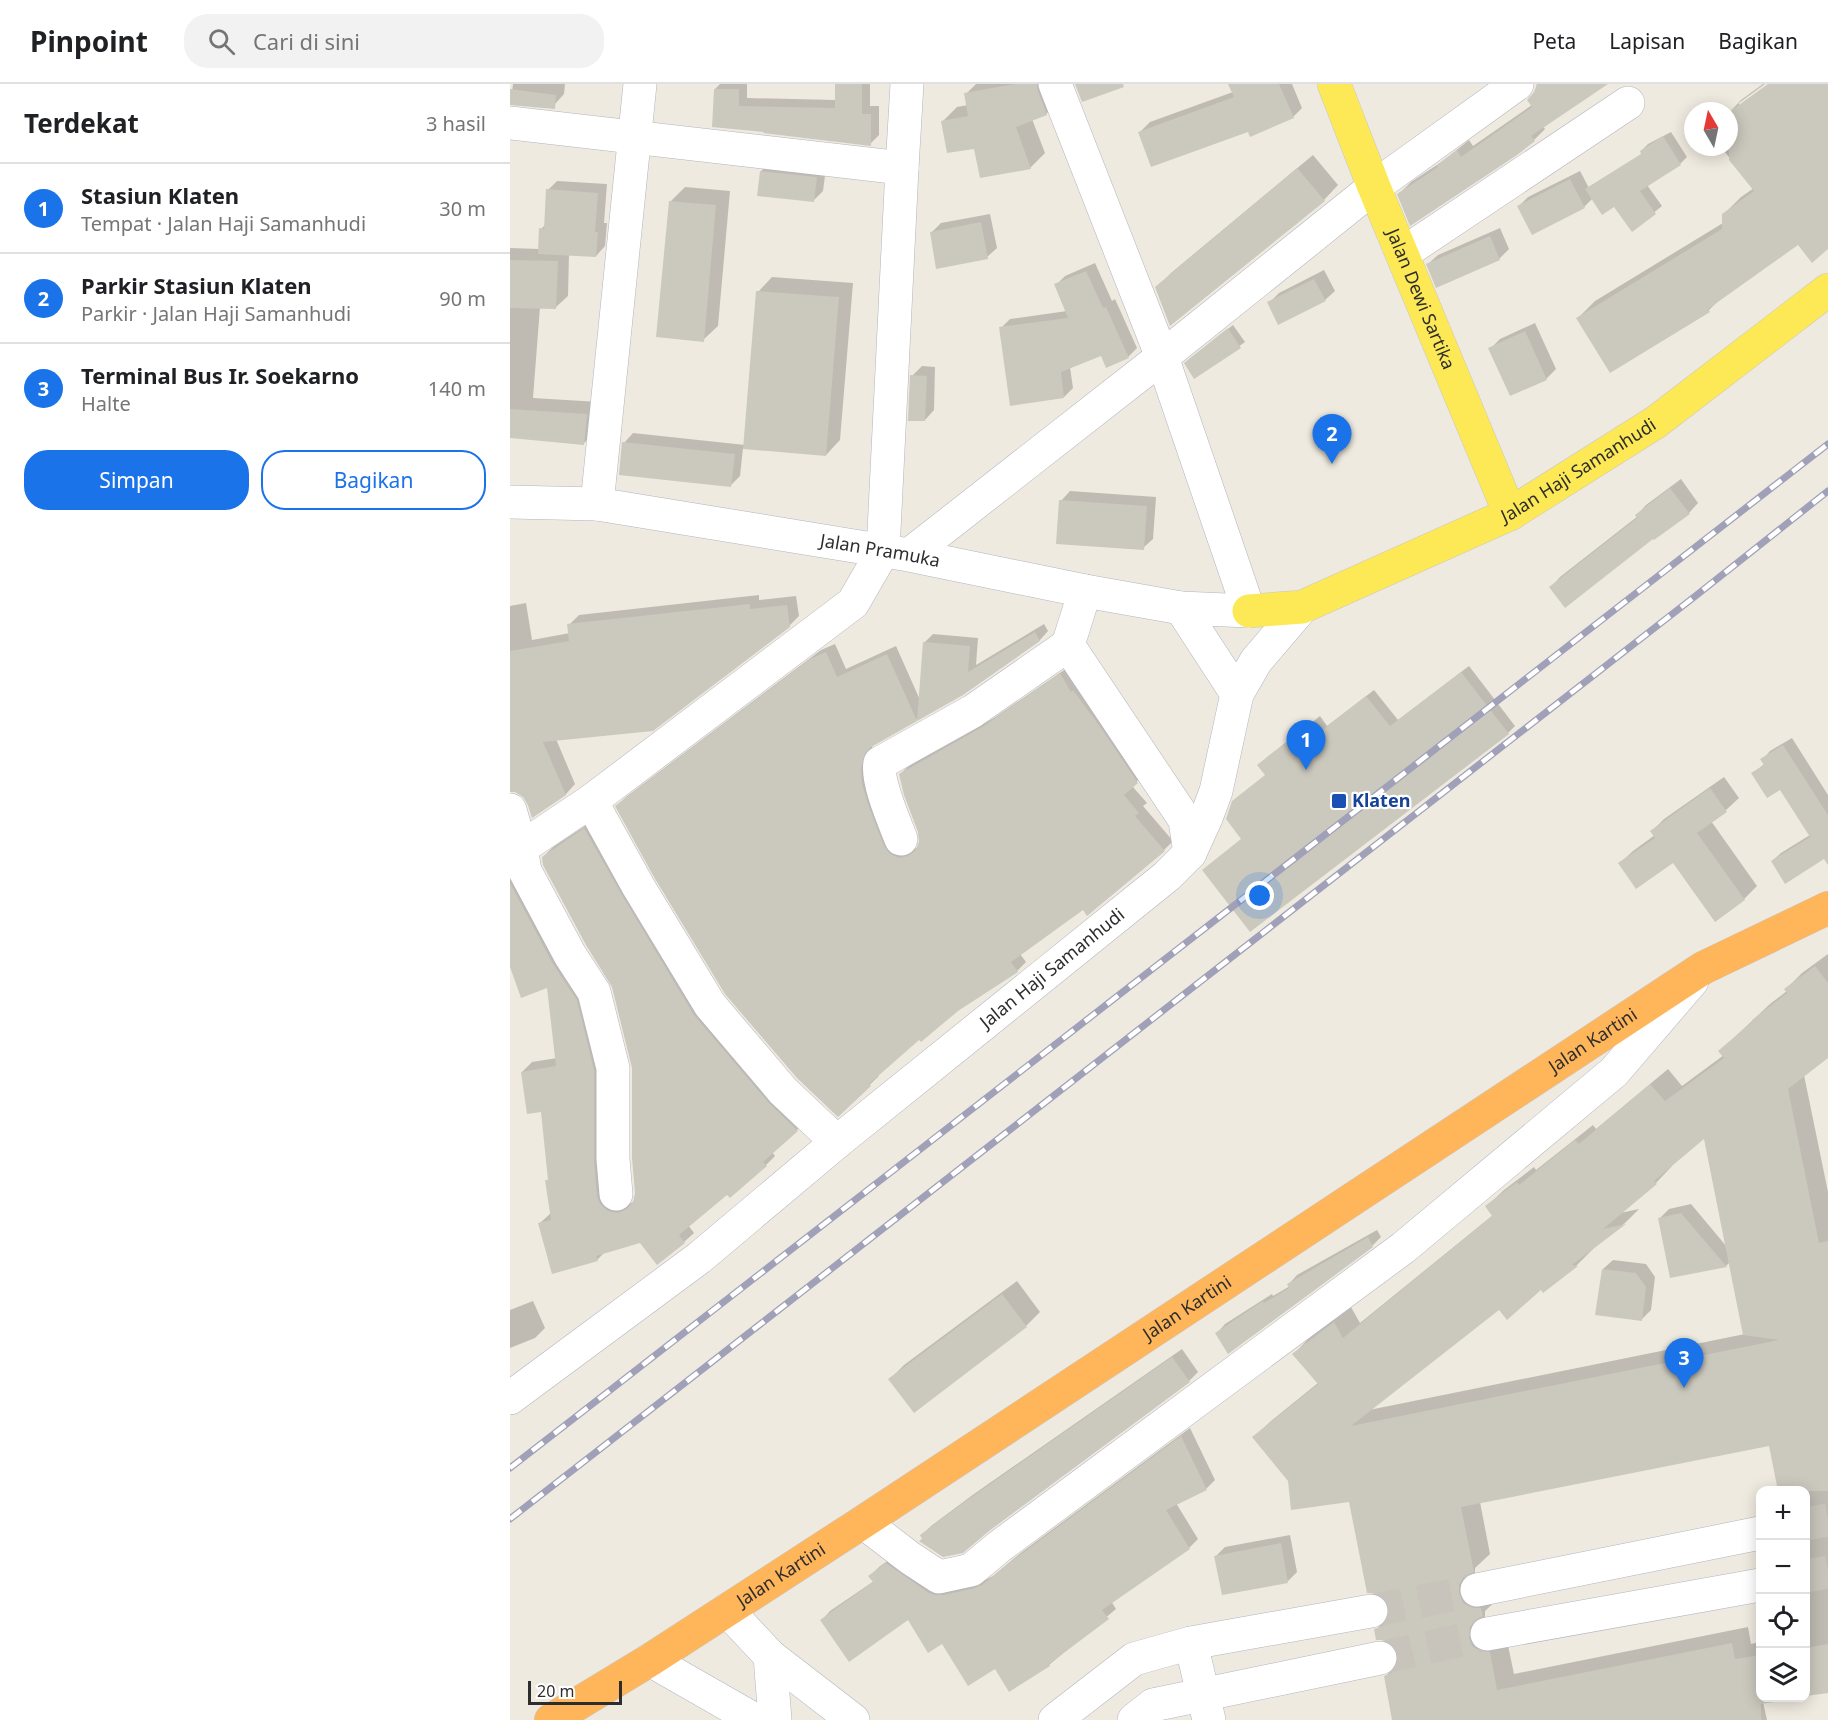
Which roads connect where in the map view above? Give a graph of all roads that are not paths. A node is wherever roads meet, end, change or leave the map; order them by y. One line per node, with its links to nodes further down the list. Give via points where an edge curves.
1 (640, 84): 8 (street)
2 (907, 84): 9 (street)
3 (1055, 84): 13 (street)
4 (1334, 84): 10 (main road, Jalan Dewi Sartika)
5 (1517, 84): 10 (street)
6 (1628, 103): 11 (street)
7 (510, 123): 8 (street)
8 (635, 138): 9 (street); 15 (street)
9 (902, 168): 17 (street)
10 (1374, 187): 11 (main road, Jalan Dewi Sartika); 13 (street)
11 (1402, 254): 16 (main road, Jalan Dewi Sartika)
12 (1828, 290): 16 (main road, Jalan Haji Samanhudi, via 1656,422)
13 (1162, 357): 17 (street); 21 (street)
14 (510, 502): 15 (street, Jalan Pramuka)
15 (597, 504): 17 (street, Jalan Pramuka)
16 (1510, 514): 19 (main road, Jalan Haji Samanhudi)
17 (896, 553): 18 (street, Jalan Pramuka); 24 (street, via 853,603)
18 (1085, 591): 20 (street, Jalan Pramuka); 22 (street)
19 (1302, 607): 21 (main road, Jalan Haji Samanhudi); 23 (street, Jalan Haji Samanhudi, via 1256,661)
20 (1181, 608): 21 (street, Jalan Pramuka); 23 (street)
21 (1249, 611)
22 (1068, 645): 26 (street, via 973,711 880,763 880,781); 28 (street, via 1185,820)
23 (1237, 694): 28 (street, Jalan Haji Samanhudi, via 1216,791)
24 (591, 801): 27 (street); 31 (street, via 710,1005 783,1091)
25 (510, 810): 27 (street)
26 (901, 839)
27 (521, 848): 32 (street, via 525,871 594,992 613,1068)
28 (1190, 853): 31 (street, Jalan Haji Samanhudi, via 1167,876)
29 (1828, 908): 30 (highway, Jalan Kartini)
30 (1703, 968): 34 (highway, Jalan Kartini); 34 (street, via 1614,1072 1403,1248 971,1570 939,1577)
31 (837, 1142): 33 (street, Jalan Haji Samanhudi, via 699,1258)
32 (616, 1194)
33 (510, 1398)
34 (863, 1522): 38 (highway, Jalan Kartini)
35 (1756, 1534): 37 (street)
36 (1756, 1586): 40 (street)
37 (1477, 1590)
38 (727, 1610): 42 (street); 44 (highway, Jalan Kartini)
39 (1371, 1611): 41 (street)
40 (1487, 1635)
41 (1191, 1643): 45 (street); 50 (street, via 1134,1659)
42 (770, 1656): 48 (street); 49 (street)
43 (1380, 1658): 45 (street)
44 (650, 1660): 46 (highway, Jalan Kartini); 47 (street)
45 (1206, 1707): 51 (street, via 1153,1705)
46 (551, 1720)
47 (755, 1720)
48 (775, 1720)
49 (853, 1720)
50 (1055, 1720)
51 (1134, 1720)

